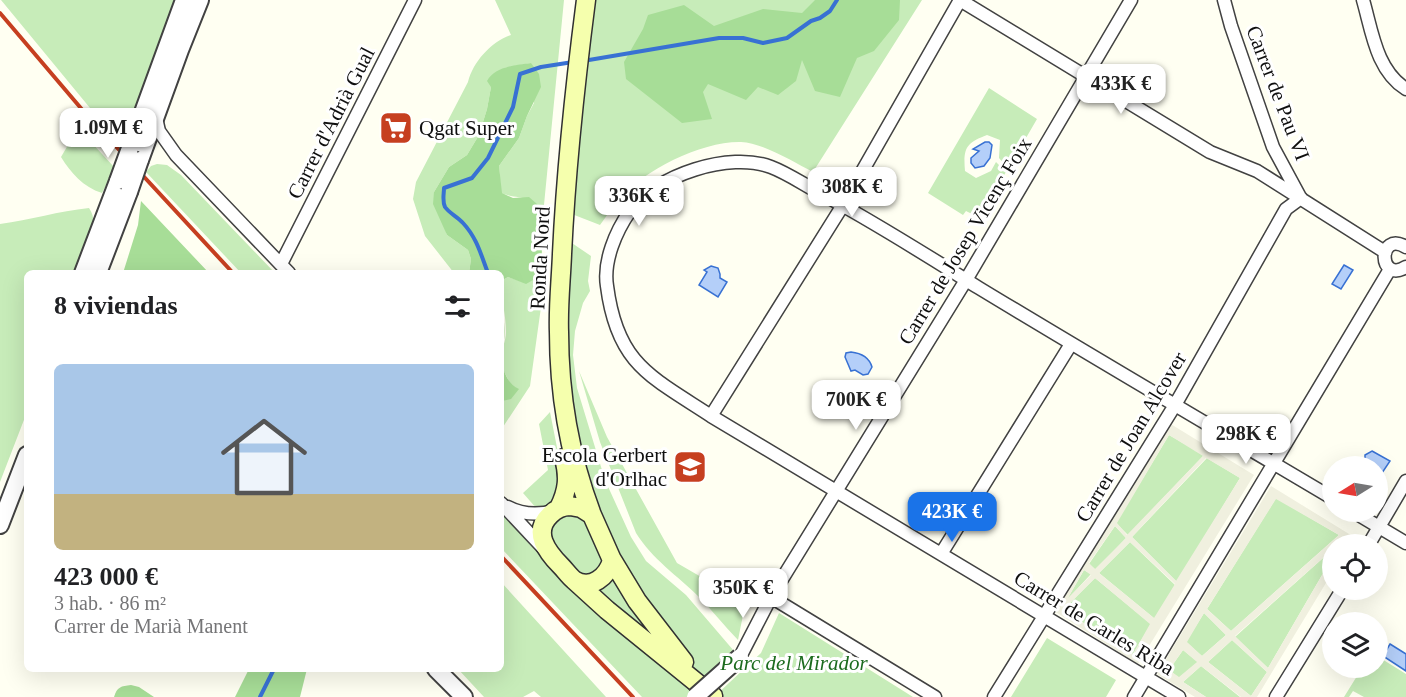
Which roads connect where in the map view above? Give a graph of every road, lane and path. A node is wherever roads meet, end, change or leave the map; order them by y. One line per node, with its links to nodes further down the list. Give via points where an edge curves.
1 (184, 0): 18 (street)
2 (192, 0): 11 (street, via 180,30)
3 (200, 0): 11 (street)
4 (415, 0): 27 (street, Carrer d'Adrià Gual)
5 (577, 0): 12 (main road, Ronda Nord)
6 (586, 0): 12 (main road, Ronda Nord)
7 (960, 0): 14 (street); 22 (street)
8 (1131, 0): 14 (street, Carrer de Josep Vicenç Foix)
9 (1224, 0): 21 (street, Carrer de Pau VI, via 1273,147)
10 (1363, 0): 15 (street, via 1384,66)
11 (181, 46): 16 (street)
12 (575, 51): 13 (main road, Ronda Nord)
13 (572, 72): 43 (main road, Ronda Nord, via 555,207 549,336 555,416 568,476 567,491); 44 (main road, Ronda Nord, via 558,330 565,412)
14 (1086, 76): 21 (street, via 1210,152 1257,171); 32 (street, Carrer de Josep Vicenç Foix)
15 (1406, 88)
16 (156, 118): 17 (street); 19 (street, via 159,131)
17 (148, 139): 18 (street); 19 (street)
18 (135, 154): 20 (street, bridge)
19 (176, 155): 27 (street)
20 (123, 188): 23 (street); 31 (street)
21 (1301, 198): 25 (street); 34 (street, Carrer de Joan Alcover, via 1286,209)
22 (843, 205): 32 (street, Carrer de Carles Riba); 35 (street); 35 (street, Carrer de Carles Riba, via 770,166 741,162 706,165 676,178 653,190 631,210 608,258 606,279 614,324 628,353 651,378)
23 (108, 207): 29 (street); 30 (street, via 110,221)
24 (1405, 245): 25 (street, via 1393,244)
25 (1385, 252): 28 (street, via 1384,261)
26 (1406, 267): 28 (street)
27 (285, 269)
28 (1390, 269): 37 (street)
29 (84, 270)
30 (92, 270)
31 (99, 270)
32 (966, 280): 33 (street, Carrer de Carles Riba); 39 (street, Carrer de Josep Vicenç Foix)
33 (1071, 344): 34 (street, Carrer de Carles Riba); 51 (street)
34 (1175, 405): 37 (street, Carrer de Carles Riba); 56 (street, Carrer de Joan Alcover)
35 (711, 416): 39 (street, Carrer de Carles Riba)
36 (24, 463): 46 (street)
37 (1275, 464): 40 (street, Carrer de Carles Riba); 59 (street)
38 (1406, 481): 47 (street)
39 (837, 491): 51 (street, Carrer de Carles Riba); 54 (street, Carrer de Josep Vicenç Foix)
40 (1322, 492)
41 (504, 505): 43 (street, via 519,513)
42 (504, 506): 50 (street)
43 (556, 510): 44 (main road, via 576,507); 50 (main road, Ronda Nord, via 542,526)
44 (592, 515): 52 (main road, Ronda Nord)
45 (1371, 522): 47 (street)
46 (0, 525)
47 (1380, 527): 48 (street); 49 (street)
48 (1375, 534)
49 (1406, 543)
50 (547, 552): 53 (main road)
51 (941, 554): 56 (street, Carrer de Carles Riba)
52 (611, 558): 53 (main road, via 607,573 600,579); 60 (main road, Ronda Nord, via 637,601)
53 (574, 580): 60 (main road)
54 (771, 597): 57 (street, Carrer de Josep Vicenç Foix); 62 (street)
55 (1336, 600): 66 (street)
56 (1044, 615): 59 (street, Carrer de Carles Riba); 63 (street, Carrer de Joan Alcover)
57 (740, 657): 60 (street, bridge)
58 (439, 672): 61 (street)
59 (1145, 677): 64 (street); 65 (street, Carrer de Carles Riba)
60 (707, 695)
61 (464, 697)
62 (934, 697)
63 (994, 697)
64 (1134, 697)
65 (1179, 697)
66 (1276, 697)

